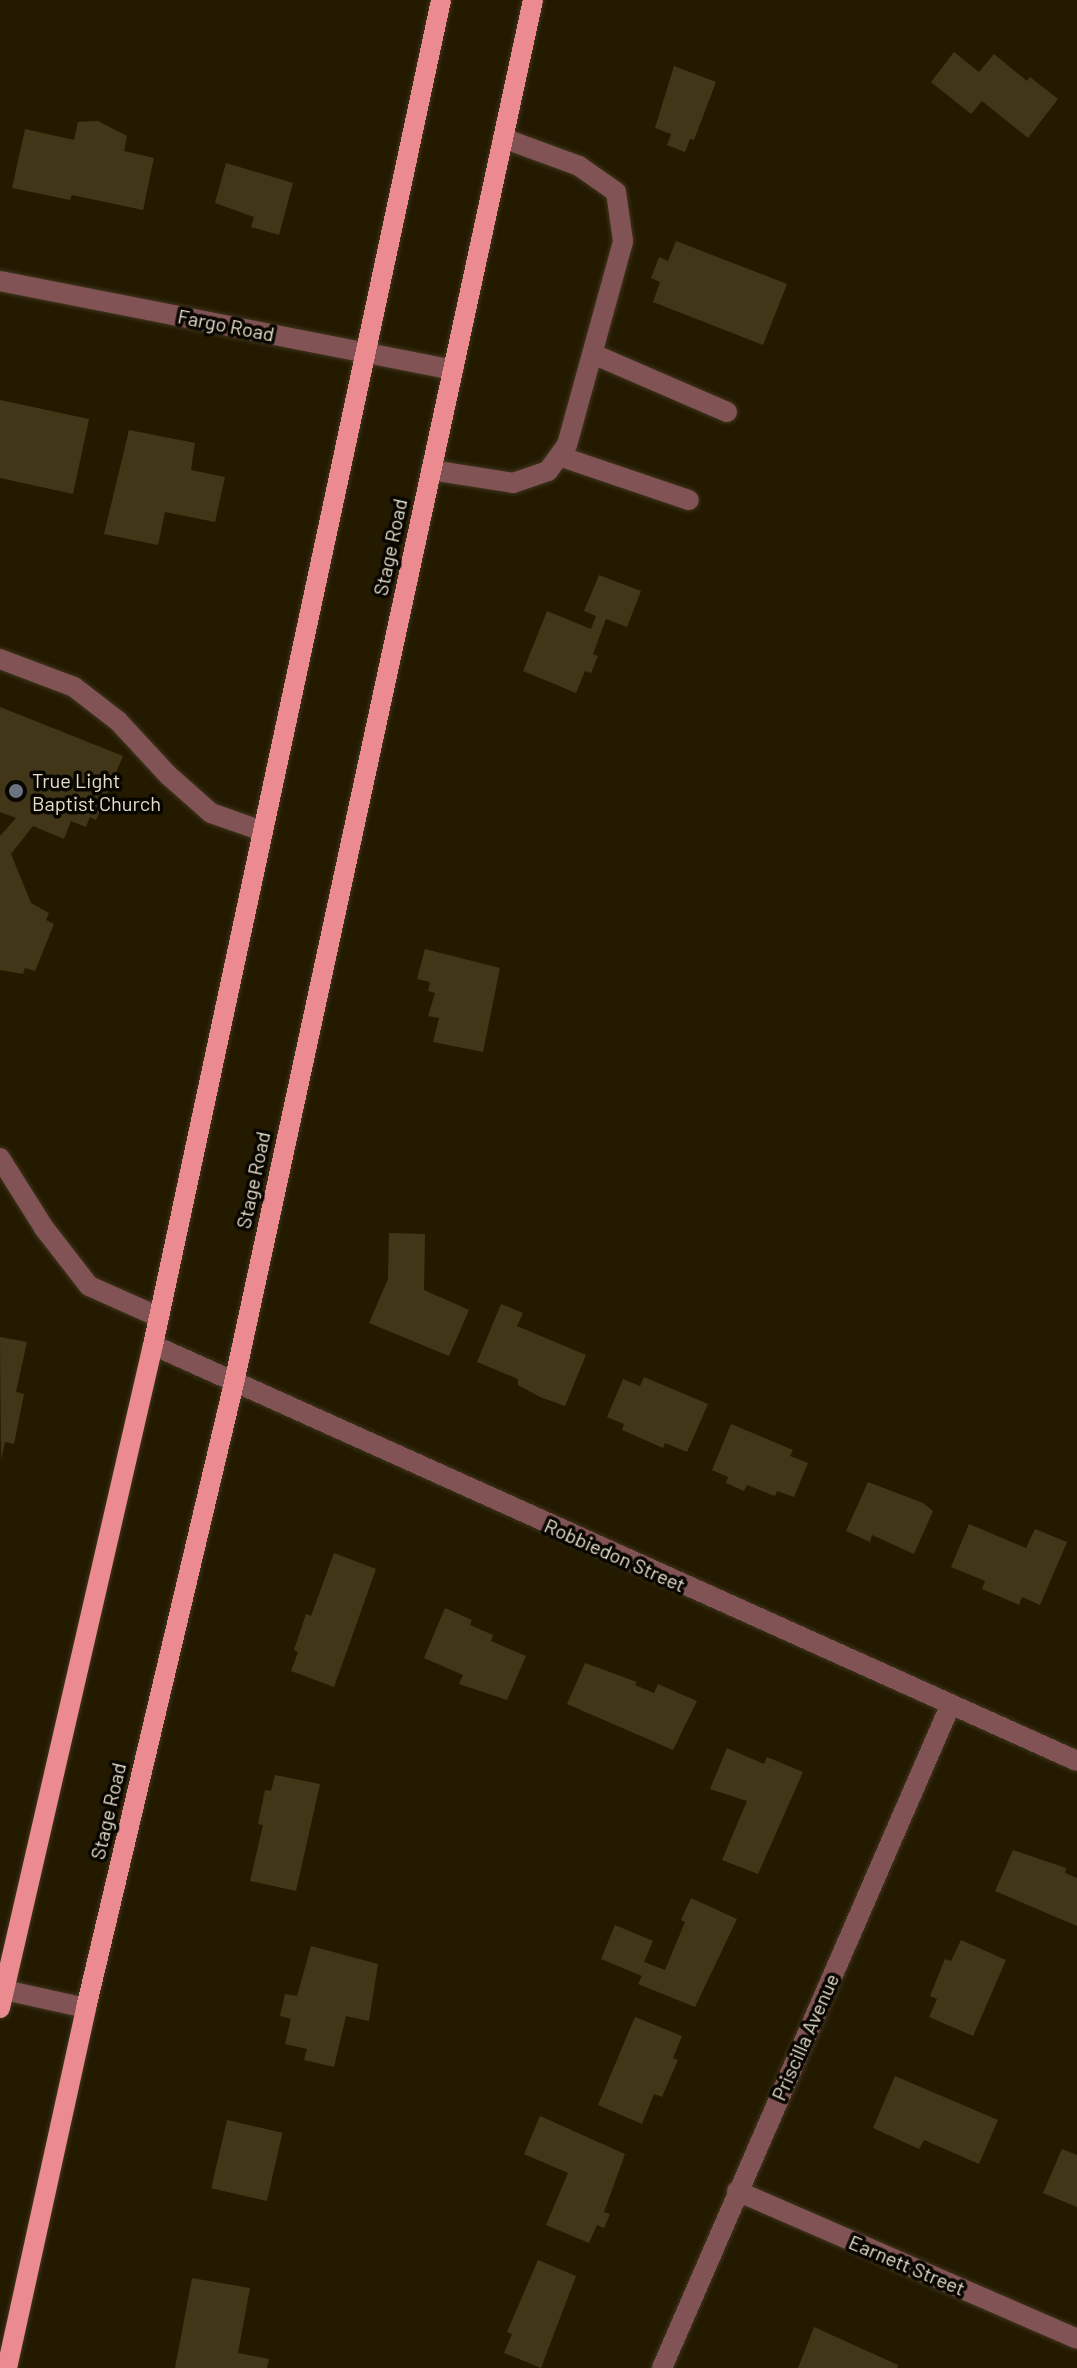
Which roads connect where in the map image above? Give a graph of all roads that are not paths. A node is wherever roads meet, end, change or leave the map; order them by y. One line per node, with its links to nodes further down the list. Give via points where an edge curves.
1 (441, 0): 5 (main road)
2 (533, 0): 3 (main road, Stage Road)
3 (503, 138): 6 (street, via 579,166 616,192 623,241); 7 (main road, Stage Road)
4 (0, 281): 5 (street, Fargo Road)
5 (364, 352): 7 (street, Fargo Road); 13 (main road)
6 (593, 354): 8 (street); 9 (street, via 567,445)
7 (453, 370): 10 (main road, Stage Road)
8 (727, 412)
9 (559, 456): 10 (street, via 548,471 513,483); 11 (street)
10 (431, 470): 17 (main road, Stage Road)
11 (689, 500)
12 (0, 659): 13 (street, via 74,687 118,721 211,813)
13 (262, 831): 15 (main road)
14 (0, 1158): 15 (street, via 89,1286)
15 (159, 1317): 16 (main road)
16 (153, 1345): 17 (street, Robbiedon Street); 20 (main road)
17 (234, 1383): 18 (street, Robbiedon Street); 21 (main road, Stage Road)
18 (950, 1706): 19 (street, Robbiedon Street); 22 (street, Priscilla Avenue)
19 (1077, 1761)
20 (1, 1996): 21 (street)
21 (86, 2008): 24 (main road, Stage Road)
22 (737, 2191): 23 (street, Earnett Street); 25 (street, Priscilla Avenue)
23 (1077, 2339)
24 (7, 2368)
25 (662, 2368)

